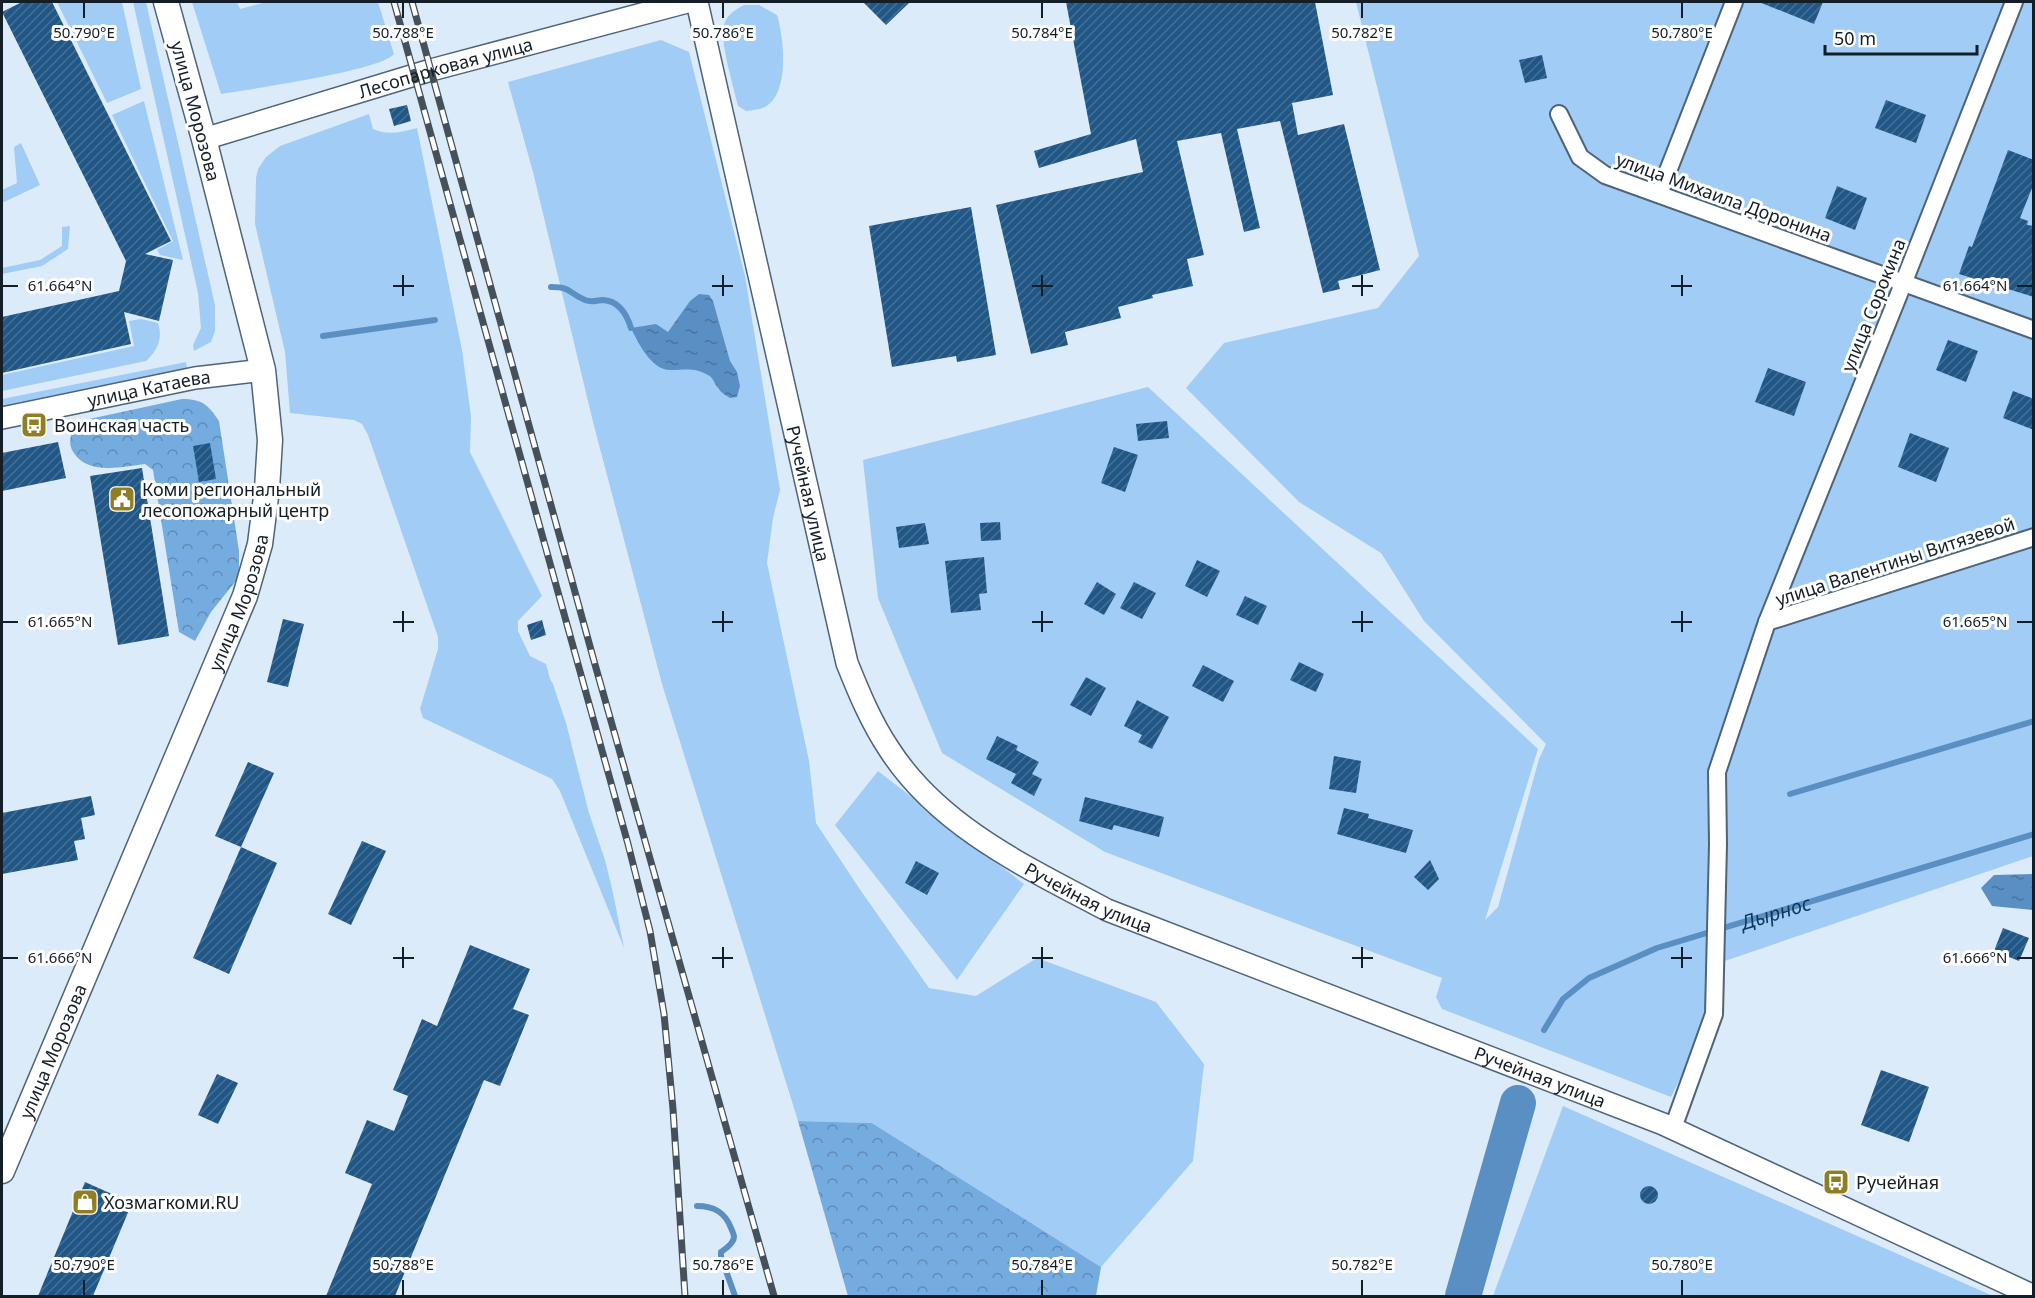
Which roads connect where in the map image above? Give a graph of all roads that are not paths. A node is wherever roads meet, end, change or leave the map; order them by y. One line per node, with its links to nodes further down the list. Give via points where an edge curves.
1 (166, 2): 7 (main road, улица Морозова)
2 (687, 2): 7 (street, Лесопарковая улица, via 431,70)
3 (698, 2): 15 (street, Ручейная улица, via 847,663 865,708 889,750 914,781 972,834 1107,910)
4 (1734, 2): 8 (street)
5 (2013, 2): 9 (street, улица Сорокина)
6 (1559, 114): 8 (street, улица Михаила Доронина, via 1580,158 1605,175)
7 (204, 139): 11 (main road, улица Морозова)
8 (1659, 194): 9 (street, улица Михаила Доронина)
9 (1903, 284): 10 (street, улица Михаила Доронина); 14 (street, улица Сорокина)
10 (2034, 330)
11 (263, 370): 12 (street, улица Катаева, via 195,378); 16 (main road, улица Морозова, via 269,460 265,515 254,571)
12 (2, 418)
13 (2034, 537): 14 (street, улица Валентины Витязевой)
14 (1767, 622): 15 (street, улица Сорокина, via 1717,772 1714,1014)
15 (1673, 1128): 17 (street, Ручейная улица)
16 (2, 1172)
17 (1999, 1288): 18 (street, Ручейная улица)
18 (2034, 1296)

